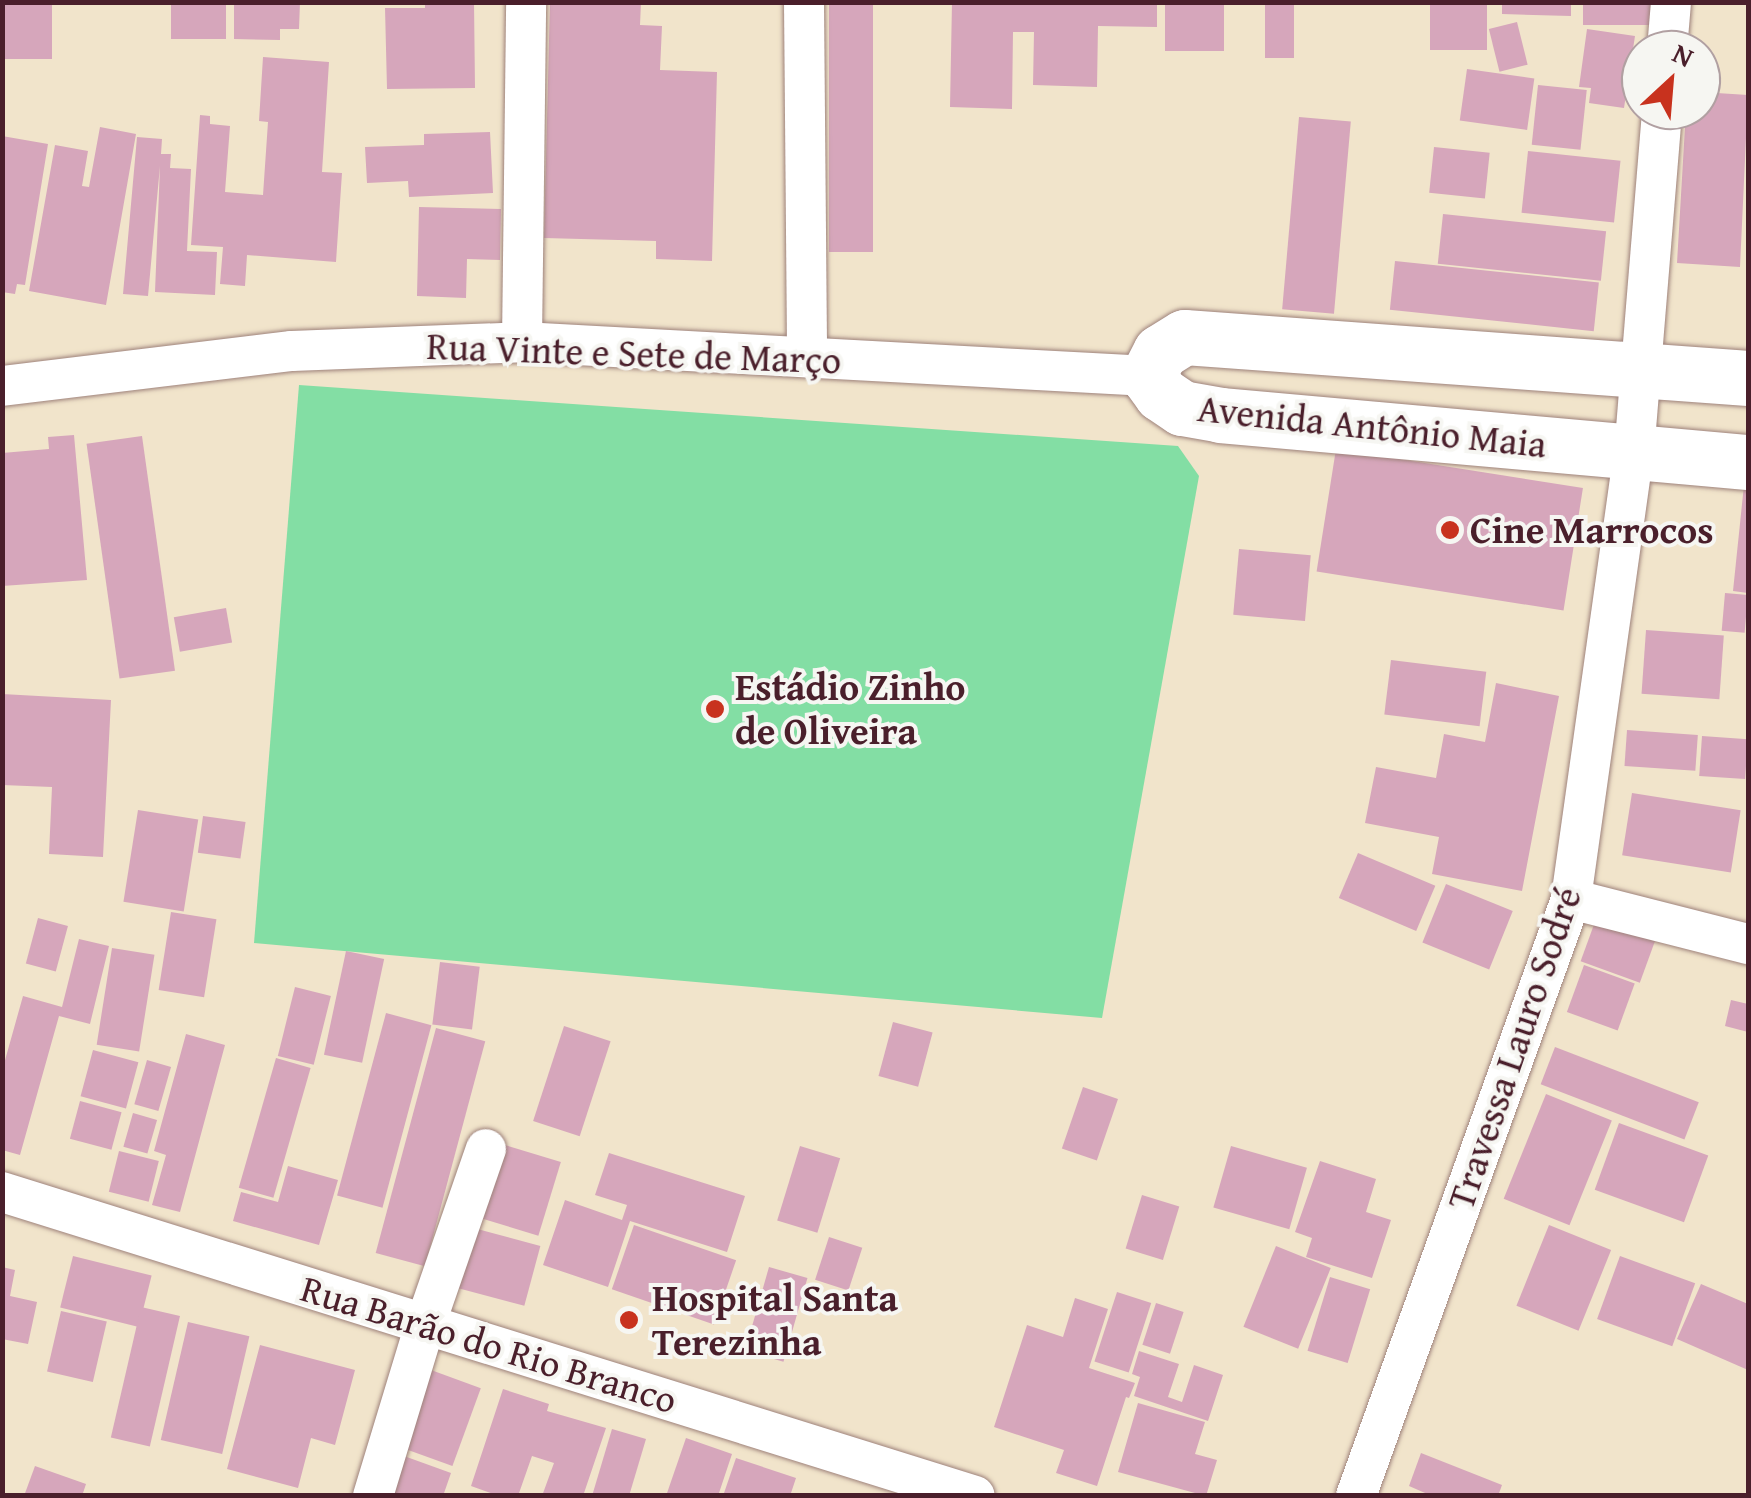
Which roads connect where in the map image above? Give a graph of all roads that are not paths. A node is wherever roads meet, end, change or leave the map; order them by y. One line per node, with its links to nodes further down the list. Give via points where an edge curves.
1 (526, 2): 6 (street)
2 (804, 2): 7 (street)
3 (1671, 2): 4 (street)
4 (1669, 30)
5 (1660, 130): 8 (street, Travessa Lauro Sodré)
6 (522, 342): 7 (street, Rua Vinte e Sete de Março); 11 (street, Rua Vinte e Sete de Março, via 292,351)
7 (807, 358): 9 (street, Rua Vinte e Sete de Março)
8 (1640, 372): 9 (main road, Avenida Antônio Maia, via 1184,337 1160,352); 10 (main road, Avenida Antônio Maia); 12 (street, Travessa Lauro Sodré)
9 (1148, 376): 12 (main road, Avenida Antônio Maia, via 1182,408)
10 (1748, 378)
11 (2, 386)
12 (1634, 454): 13 (main road, Avenida Antônio Maia); 14 (street, Travessa Lauro Sodré)
13 (1748, 462)
14 (1571, 899): 15 (street); 21 (street, Travessa Lauro Sodré)
15 (1748, 944)
16 (486, 1149): 18 (street)
17 (2, 1192): 18 (street, Rua Barão do Rio Branco)
18 (425, 1324): 19 (street); 20 (street, Rua Barão do Rio Branco)
19 (373, 1496)
20 (975, 1496)
21 (1356, 1496)

